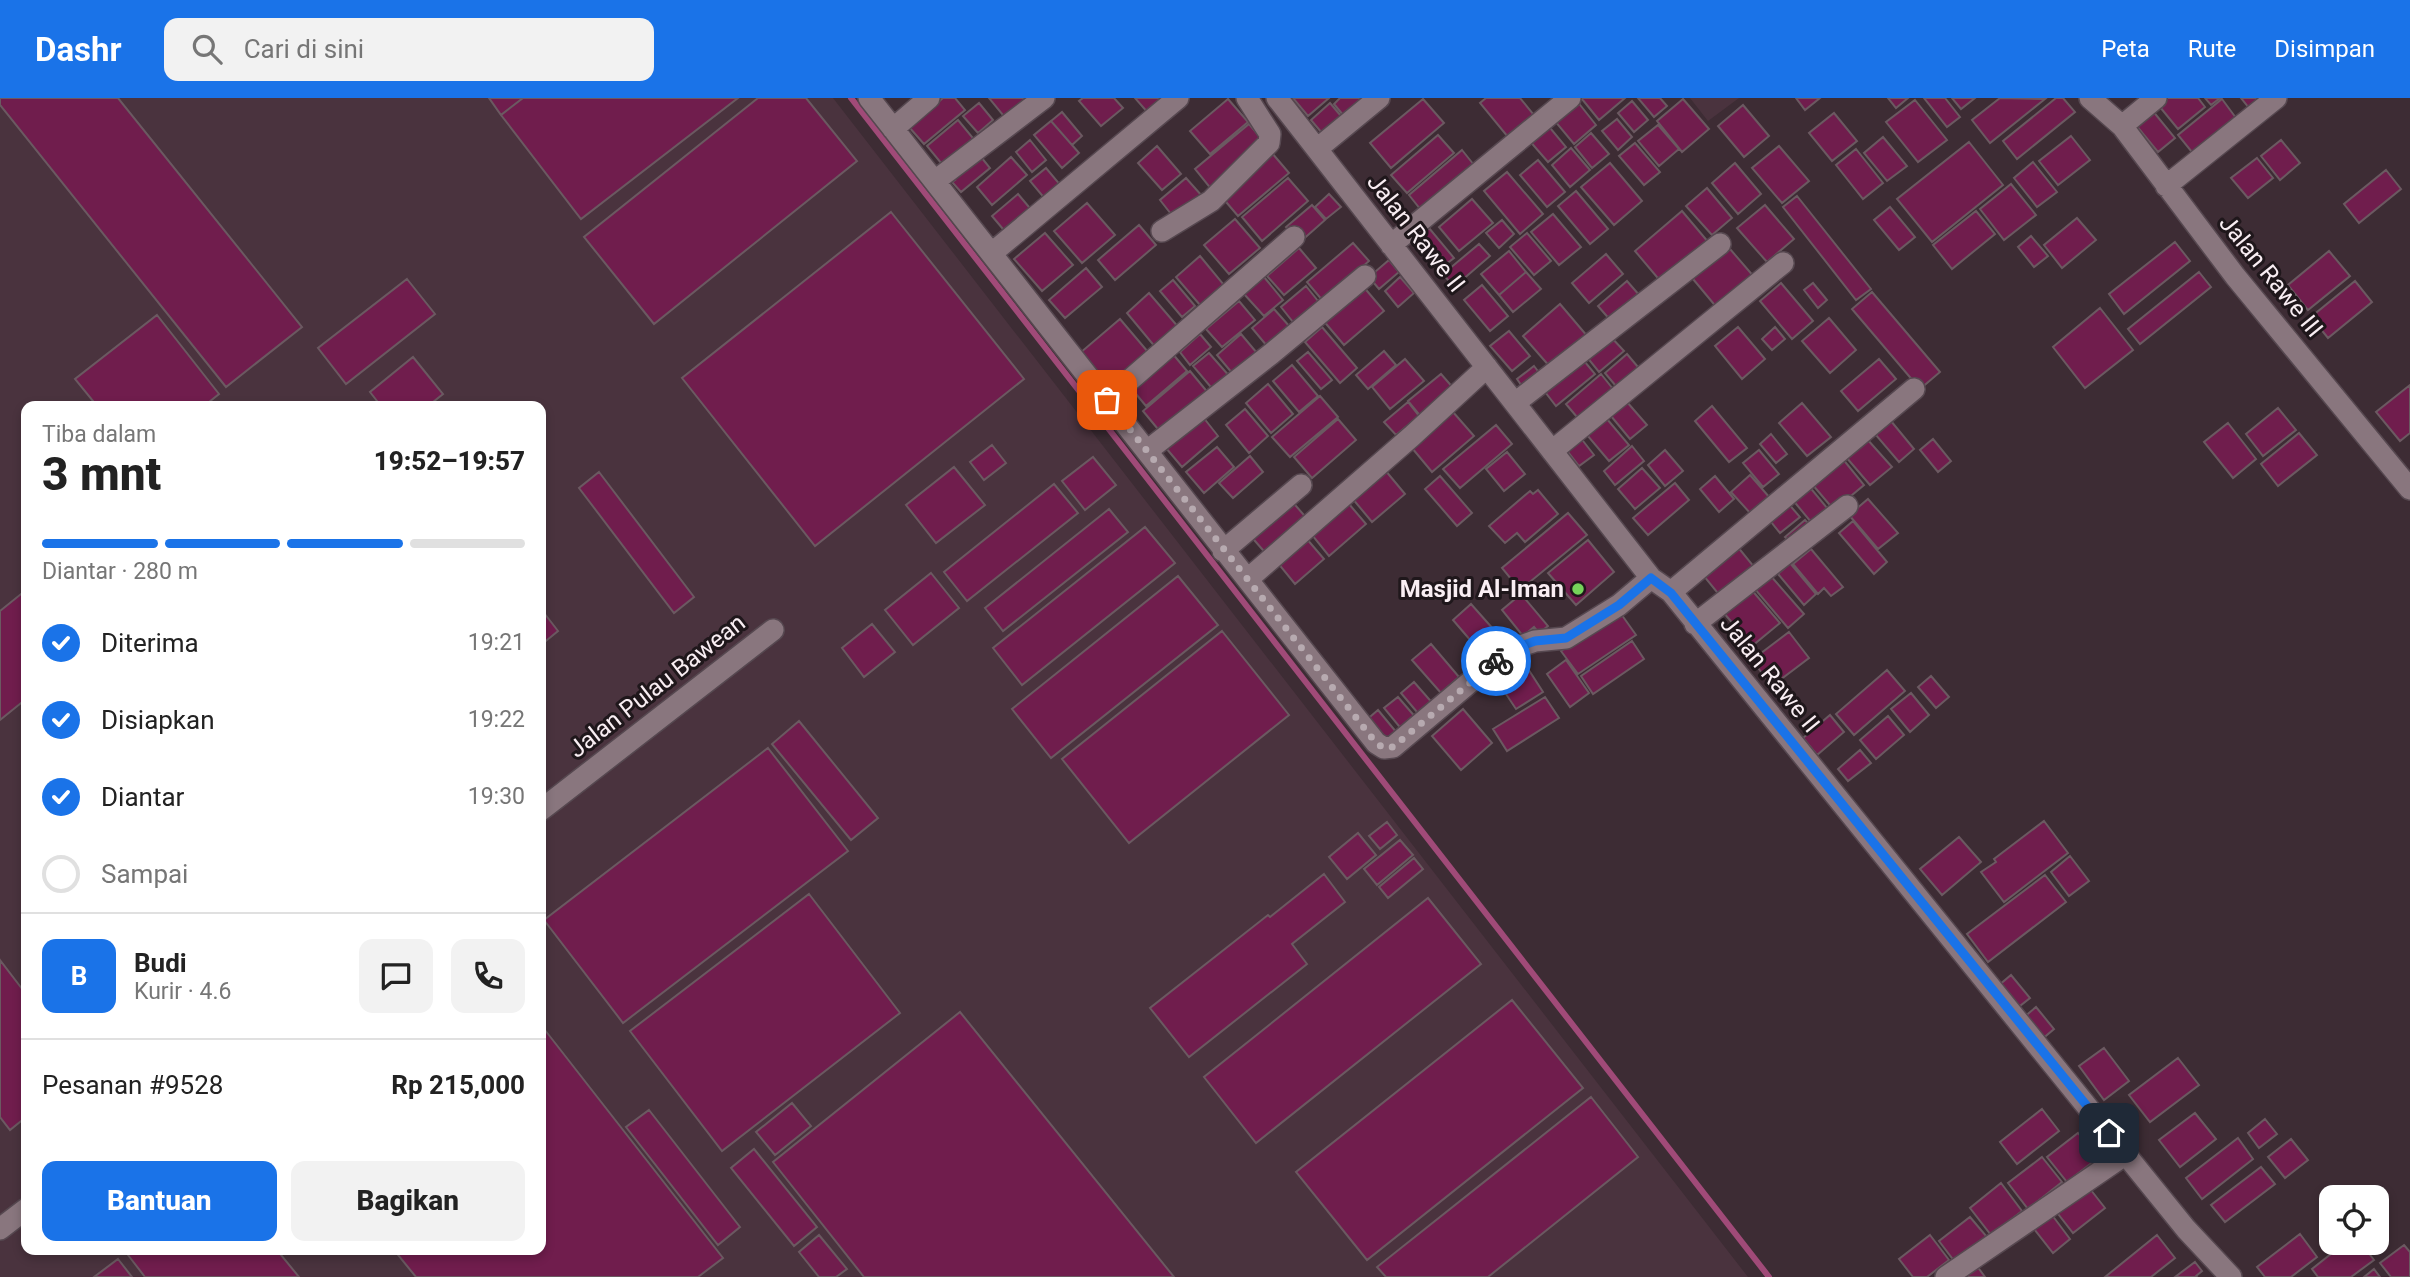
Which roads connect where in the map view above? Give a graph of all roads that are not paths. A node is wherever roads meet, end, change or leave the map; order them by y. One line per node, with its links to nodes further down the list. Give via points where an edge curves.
1 (869, 98): 13 (street)
2 (929, 98): 13 (street)
3 (1044, 98): 15 (street)
4 (1178, 98): 21 (street)
5 (1247, 98): 17 (street, via 1270,134 1269,143 1211,201)
6 (1277, 98): 14 (street, Jalan Rawe II)
7 (1379, 98): 14 (street)
8 (1570, 98): 20 (street)
9 (2090, 98): 12 (street, Jalan Rawe III)
10 (2155, 98): 12 (street)
11 (2276, 98): 16 (street)
12 (2122, 127): 16 (street, Jalan Rawe III)
13 (893, 129): 15 (street)
14 (1317, 149): 20 (street, Jalan Rawe II)
15 (935, 181): 21 (street)
16 (2166, 186): 31 (street, Jalan Rawe III)
17 (1162, 231)
18 (1294, 237): 26 (street)
19 (1720, 244): 27 (street)
20 (1391, 245): 24 (street, Jalan Rawe II)
21 (992, 253): 26 (street)
22 (1783, 263): 28 (street)
23 (1365, 276): 29 (street)
24 (1487, 367): 27 (street, Jalan Rawe II); 35 (street)
25 (1914, 389): 36 (street)
26 (1107, 400): 29 (street)
27 (1515, 403): 28 (street, Jalan Rawe II)
28 (1552, 450): 34 (street, Jalan Rawe II)
29 (1147, 451): 33 (street)
30 (1301, 485): 33 (street)
31 (2410, 489)
32 (1847, 506): 37 (street)
33 (1223, 551): 35 (street)
34 (1651, 578): 35 (street, via 1619,605 1566,638 1535,641 1507,651 1393,747 1384,748); 36 (street, Jalan Rawe II)
35 (1248, 579)
36 (1671, 593): 37 (street, Jalan Rawe II)
37 (1695, 624): 40 (street, Jalan Rawe II)
38 (773, 630): 39 (street, Jalan Pulau Bawean)
39 (546, 806)
40 (2126, 1154): 43 (street); 44 (street, Jalan Rawe II)
41 (21, 1213): 42 (street)
42 (0, 1229)
43 (1946, 1277)
44 (2231, 1277)

